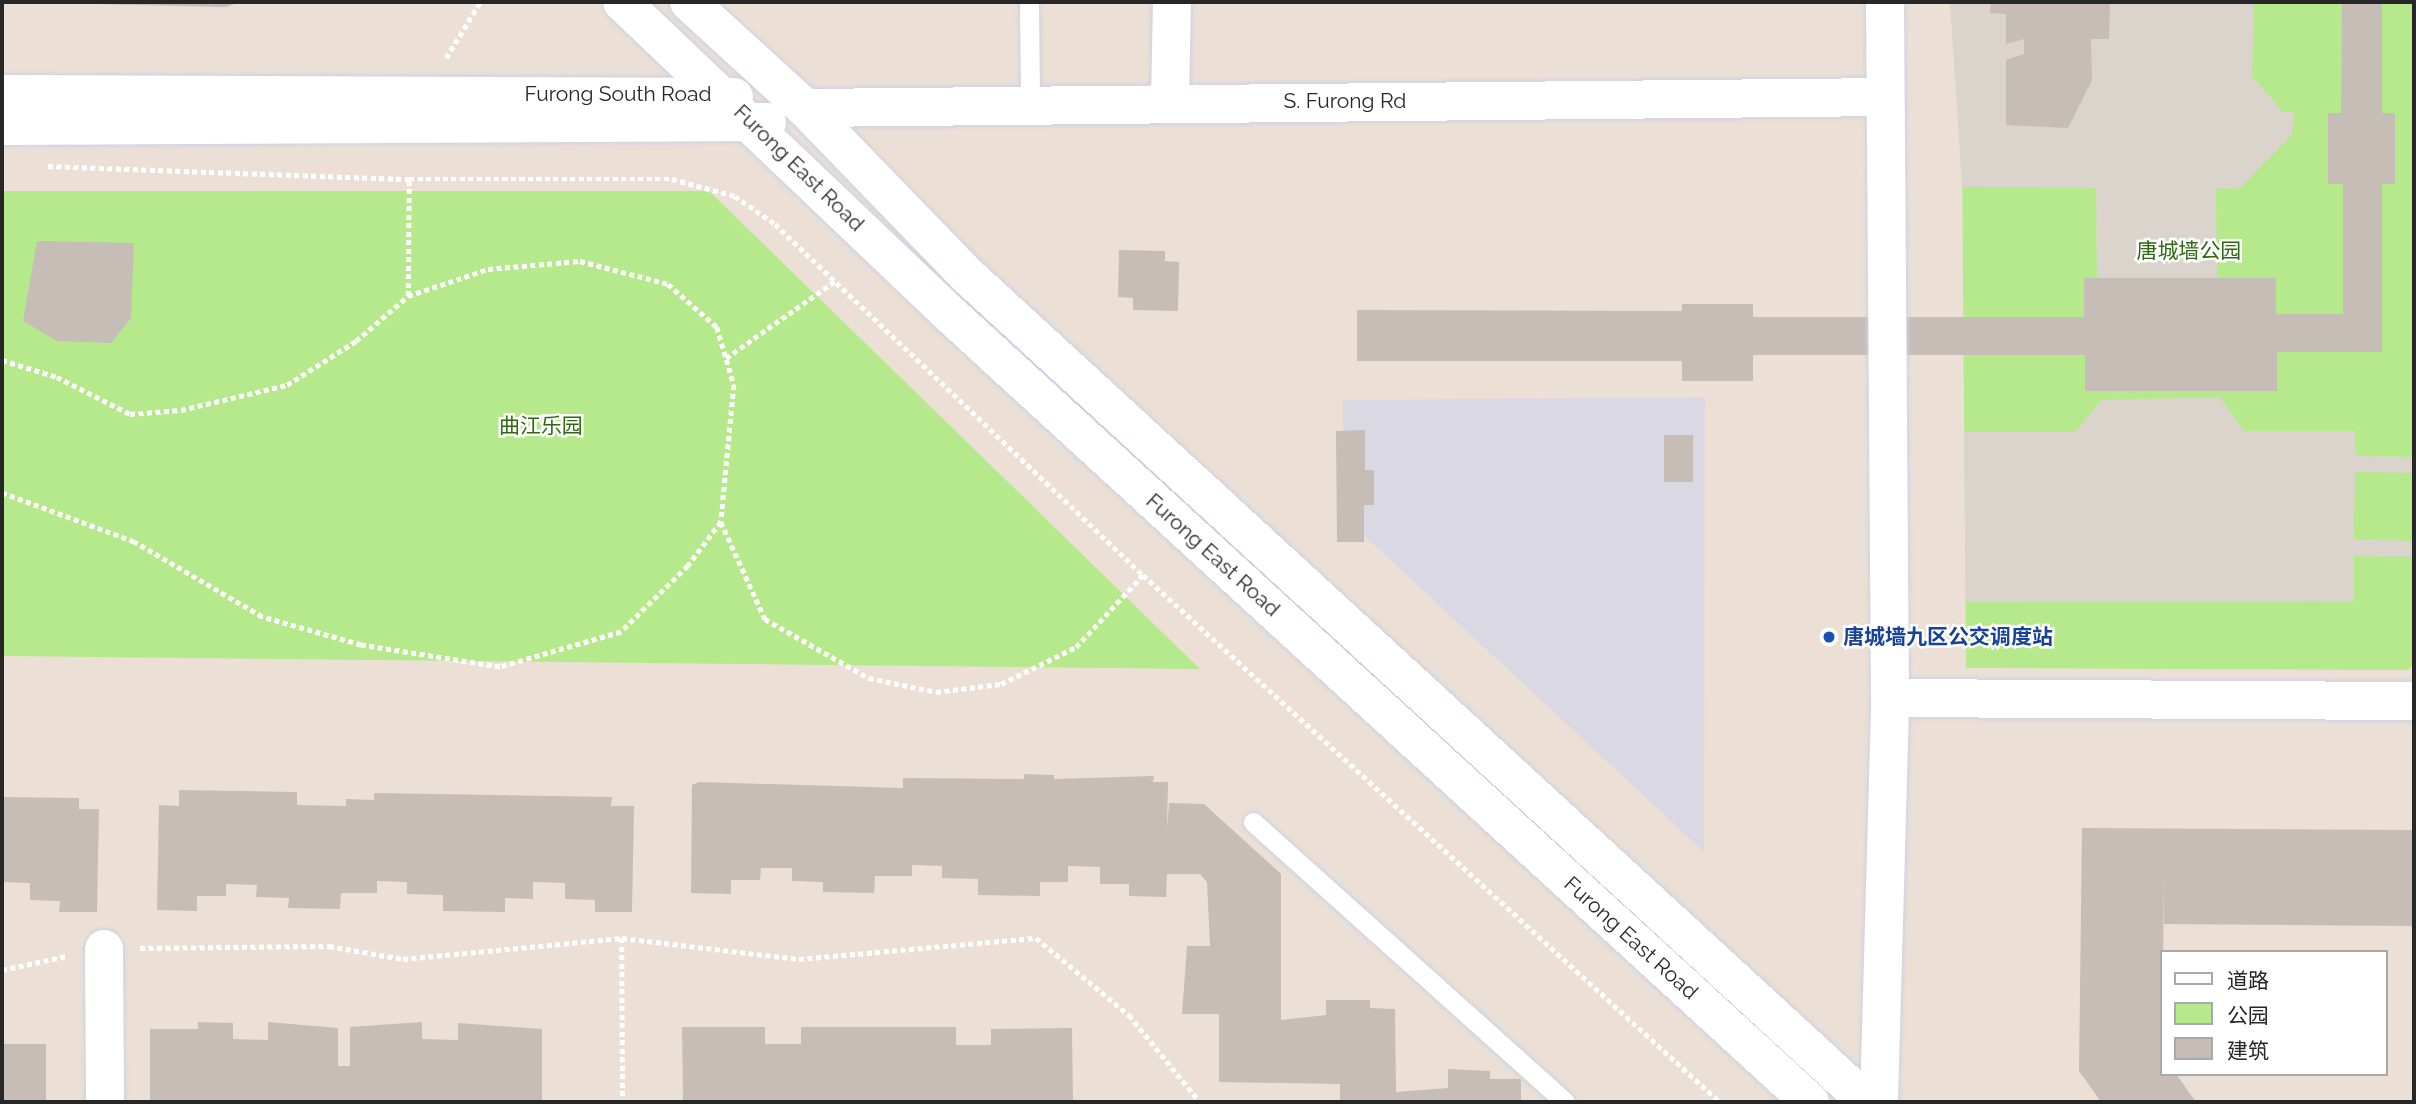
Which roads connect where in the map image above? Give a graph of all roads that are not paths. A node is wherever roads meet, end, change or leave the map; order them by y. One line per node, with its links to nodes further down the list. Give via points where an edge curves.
1 (622, 2): 7 (main road, Furong East Road)
2 (689, 2): 11 (main road, Furong East Road)
3 (1029, 2): 10 (lane)
4 (1172, 2): 9 (main road)
5 (1885, 2): 8 (main road)
6 (2, 93): 7 (main road, Furong South Road)
7 (722, 94): 11 (main road, Furong South Road); 12 (main road, Furong East Road)
8 (1885, 97): 9 (main road, S. Furong Rd); 14 (main road)
9 (1170, 102): 10 (main road, S. Furong Rd)
10 (1030, 105): 11 (main road, S. Furong Rd)
11 (805, 108): 12 (main road, Furong South Road); 21 (main road, Furong East Road, via 969,277)
12 (756, 125): 13 (main road, Furong South Road); 20 (main road, Furong East Road, via 954,318)
13 (2, 126)
14 (1890, 698): 15 (main road); 22 (main road)
15 (2414, 701)
16 (1253, 822): 19 (lane)
17 (104, 948): 18 (main road)
18 (105, 1102)
19 (1565, 1102)
20 (1810, 1102)
21 (1867, 1102)
22 (1879, 1102)

